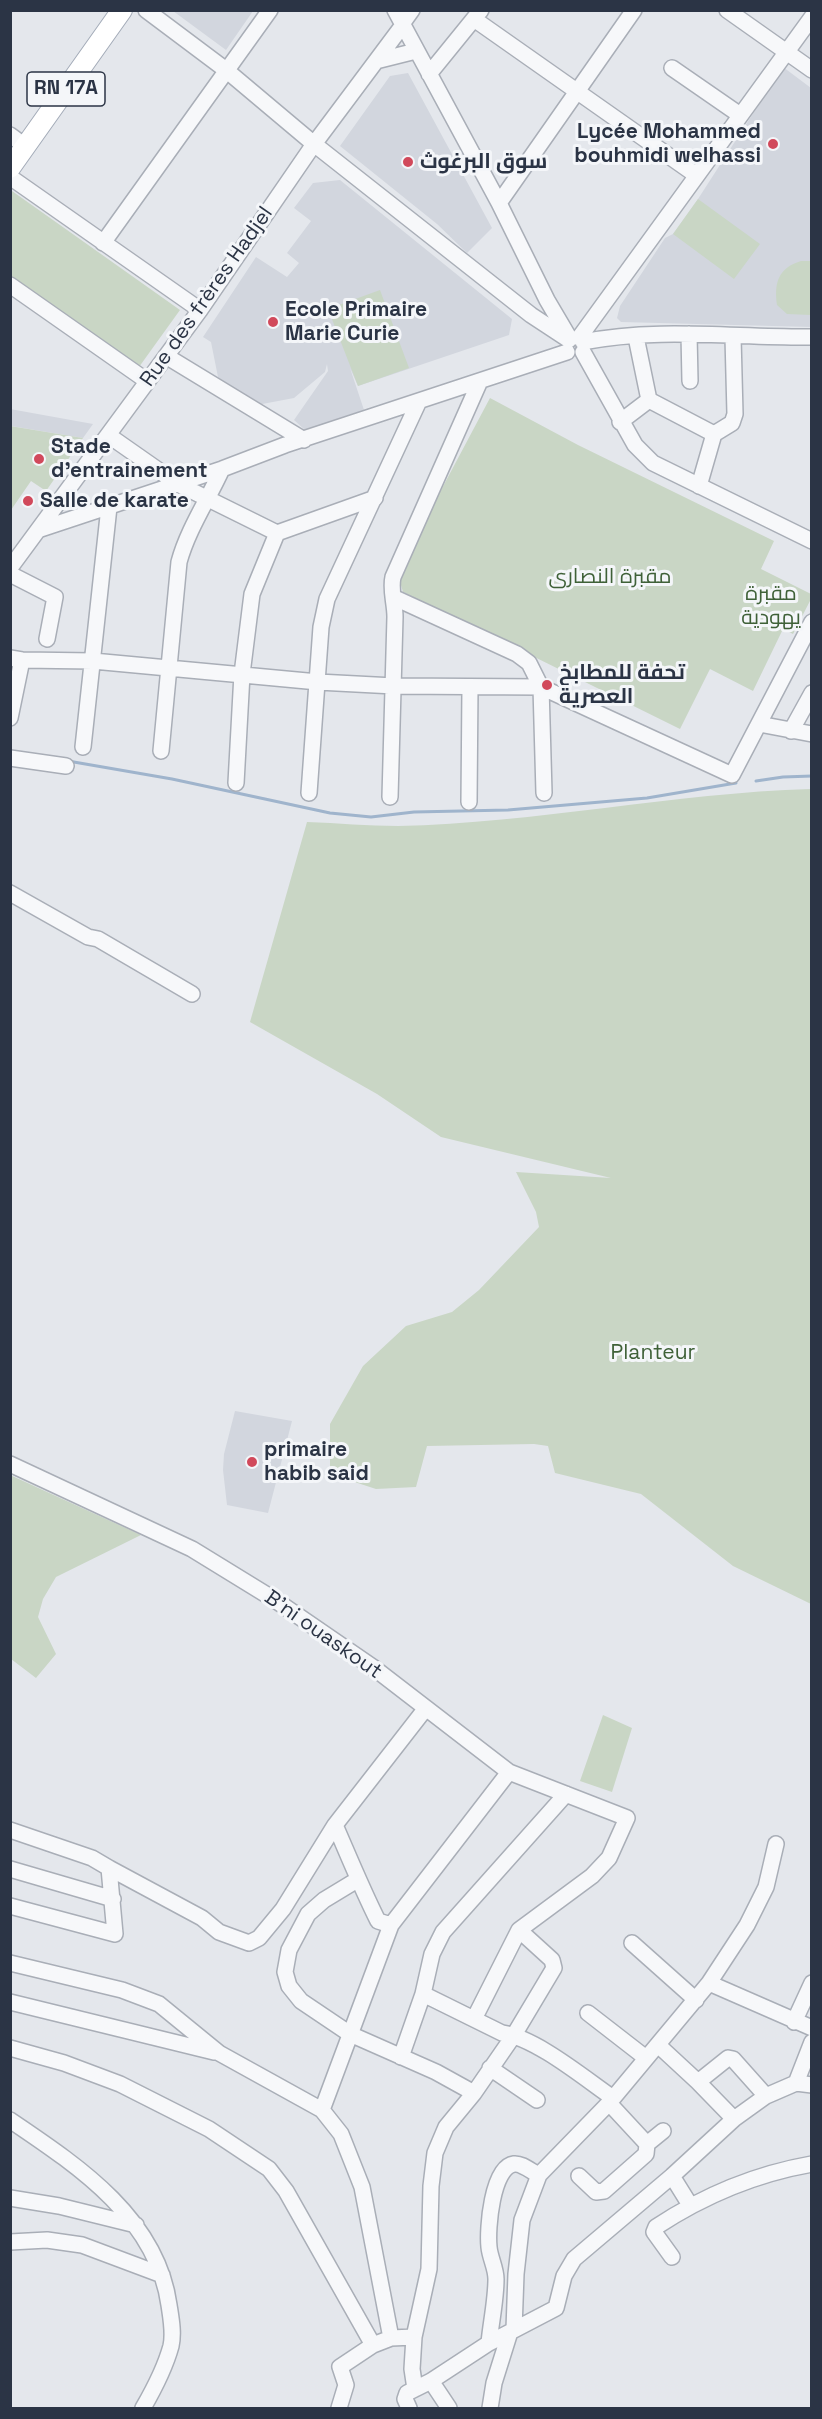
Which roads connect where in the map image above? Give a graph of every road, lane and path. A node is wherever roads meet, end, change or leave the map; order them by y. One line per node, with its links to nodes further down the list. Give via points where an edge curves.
1 (122, 10): 19 (main road, RN 17A)
2 (146, 10): 14 (street)
3 (270, 10): 14 (street)
4 (412, 10): 9 (street, Rue des frères Hadjel)
5 (634, 10): 17 (street)
6 (727, 10): 11 (street)
7 (477, 15): 16 (street); 17 (street)
8 (812, 17): 11 (street)
9 (400, 20): 10 (street); 12 (street, Rue des frères Hadjel)
10 (416, 51): 12 (street); 16 (street)
11 (786, 52): 15 (street); 18 (street)
12 (376, 60): 20 (street, Rue des frères Hadjel)
13 (672, 68): 18 (street)
14 (226, 70): 20 (street); 25 (street)
15 (812, 70)
16 (429, 74): 24 (street)
17 (577, 92): 22 (street); 24 (street)
18 (740, 115): 22 (street)
19 (18, 141): 21 (main road, RN 17A)
20 (314, 144): 28 (street, Rue des frères Hadjel); 30 (street)
21 (10, 168)
22 (696, 175): 29 (street)
23 (10, 177): 25 (street)
24 (499, 203): 27 (street)
25 (103, 243): 28 (street)
26 (10, 285): 38 (street)
27 (547, 300): 30 (street, via 545,309); 36 (street)
28 (200, 310): 37 (street, Rue des frères Hadjel)
29 (597, 311): 32 (street, via 598,326); 36 (street)
30 (531, 315): 36 (street)
31 (689, 334): 33 (street); 34 (street); 40 (street)
32 (616, 336): 33 (street); 36 (street)
33 (636, 337): 41 (street)
34 (733, 337): 35 (street); 44 (street, via 735,414 732,423)
35 (812, 338)
36 (575, 344): 39 (street); 43 (street)
37 (166, 356): 38 (street, Rue des frères Hadjel); 46 (street)
38 (147, 381): 45 (street, Rue des frères Hadjel)
39 (480, 381): 42 (street); 58 (street, via 393,577)
40 (690, 381)
41 (649, 400): 43 (street); 44 (street)
42 (420, 401): 46 (street); 50 (street)
43 (620, 422): 49 (street, via 653,463)
44 (714, 434): 49 (street)
45 (108, 435): 48 (street); 53 (street, Rue des frères Hadjel)
46 (304, 440): 47 (street)
47 (222, 469): 48 (street); 51 (street)
48 (178, 484): 51 (street); 52 (street)
49 (699, 486): 55 (street)
50 (375, 498): 54 (street); 65 (street, via 327,599)
51 (208, 499): 54 (street); 63 (street, via 185,540 179,562)
52 (109, 507): 53 (street); 62 (street)
53 (38, 530): 56 (street, Rue des frères Hadjel)
54 (277, 533): 64 (street, via 252,594)
55 (812, 541)
56 (10, 568)
57 (10, 574): 60 (street, via 55,597)
58 (395, 598): 66 (street); 68 (street, via 524,658)
59 (812, 622): 71 (street)
60 (46, 639)
61 (16, 659): 62 (street); 70 (street)
62 (93, 661): 63 (street); 74 (street)
63 (167, 668): 64 (street); 75 (street)
64 (242, 674): 65 (street); 78 (street)
65 (318, 682): 66 (street); 80 (street)
66 (394, 686): 67 (street); 81 (street)
67 (470, 687): 68 (street); 82 (street)
68 (541, 687): 71 (street, via 732,775); 79 (street)
69 (812, 693): 72 (street)
70 (10, 718)
71 (759, 724): 72 (street)
72 (791, 731): 73 (street)
73 (812, 734)
74 (83, 747)
75 (160, 751)
76 (10, 758): 77 (street)
77 (66, 766)
78 (236, 783)
79 (544, 792)
80 (309, 793)
81 (390, 796)
82 (469, 802)
83 (10, 892): 84 (street)
84 (192, 994)
85 (10, 1464): 86 (street, B'ni ouaskout, via 192,1549 329,1636)
86 (426, 1708): 87 (street, B'ni ouaskout); 89 (street)
87 (509, 1772): 88 (street, B'ni ouaskout); 97 (street)
88 (566, 1794): 98 (street, B'ni ouaskout, via 627,1818 609,1858 592,1876); 103 (street, via 444,1932 432,1954)
89 (335, 1825): 92 (street, via 283,1909 259,1938 249,1943 219,1932 202,1918); 94 (street)
90 (10, 1830): 92 (street, via 92,1858)
91 (776, 1844): 101 (street, via 766,1887 747,1925)
92 (109, 1868): 95 (street)
93 (10, 1869): 95 (street)
94 (357, 1880): 97 (street, via 378,1921); 110 (street, via 308,1914 289,1950 285,1972 289,1986 301,2001)
95 (113, 1899): 96 (street, via 116,1934)
96 (10, 1906)
97 (391, 1925): 110 (street)
98 (519, 1930): 107 (street); 111 (street, via 552,1960 554,1968)
99 (632, 1943): 104 (street)
100 (10, 1963): 115 (street, via 122,1990 159,2004)
101 (709, 1983): 104 (street); 108 (street)
102 (812, 1983): 108 (street)
103 (423, 1994): 107 (street); 116 (street)
104 (696, 2000): 113 (street)
105 (10, 2002): 115 (street)
106 (588, 2013): 117 (street)
107 (474, 2019): 111 (street)
108 (794, 2022): 109 (street)
109 (812, 2028)
110 (350, 2034): 116 (street); 126 (street)
111 (514, 2035): 118 (street); 125 (street, via 546,2052)
112 (812, 2042): 120 (street)
113 (657, 2045): 117 (street); 119 (street)
114 (10, 2048): 145 (street, via 63,2062 120,2084 209,2129 269,2169 286,2191)
115 (219, 2053): 126 (street)
116 (401, 2057): 122 (street)
117 (646, 2058): 125 (street)
118 (490, 2068): 122 (street); 124 (street)
119 (698, 2082): 123 (street, via 728,2058 733,2059); 127 (street)
120 (796, 2084): 121 (street); 123 (street)
121 (812, 2085)
122 (474, 2093): 142 (street, via 446,2127 435,2153 429,2269)
123 (766, 2096): 127 (street)
124 (537, 2100)
125 (611, 2100): 130 (street); 132 (street)
126 (322, 2110): 143 (street, via 341,2134 362,2187)
127 (734, 2119): 134 (street)
128 (10, 2120): 137 (street, via 108,2193)
129 (663, 2131): 130 (street)
130 (647, 2144): 133 (street, via 646,2154 604,2191 596,2192)
131 (812, 2164): 136 (street, via 745,2181)
132 (539, 2175): 141 (street, via 522,2220); 144 (street, via 512,2164 496,2186 489,2221 489,2249 496,2281)
133 (579, 2176)
134 (672, 2176): 136 (street); 141 (street, via 574,2259 564,2276 556,2308)
135 (10, 2198): 137 (street)
136 (690, 2205): 139 (street, via 654,2230)
137 (136, 2225): 140 (street)
138 (10, 2242): 140 (street, via 47,2240 82,2245)
139 (672, 2257)
140 (162, 2274): 148 (street, via 171,2315 171,2345)
141 (512, 2330): 144 (street); 152 (street, via 494,2383)
142 (414, 2337): 143 (street); 147 (street)
143 (391, 2338): 145 (street)
144 (489, 2343): 146 (street)
145 (373, 2345): 149 (street, via 340,2367 346,2385)
146 (430, 2381): 147 (street); 151 (street)
147 (415, 2389): 150 (street, via 405,2396)
148 (143, 2409)
149 (339, 2409)
150 (409, 2409)
151 (449, 2409)
152 (490, 2409)

